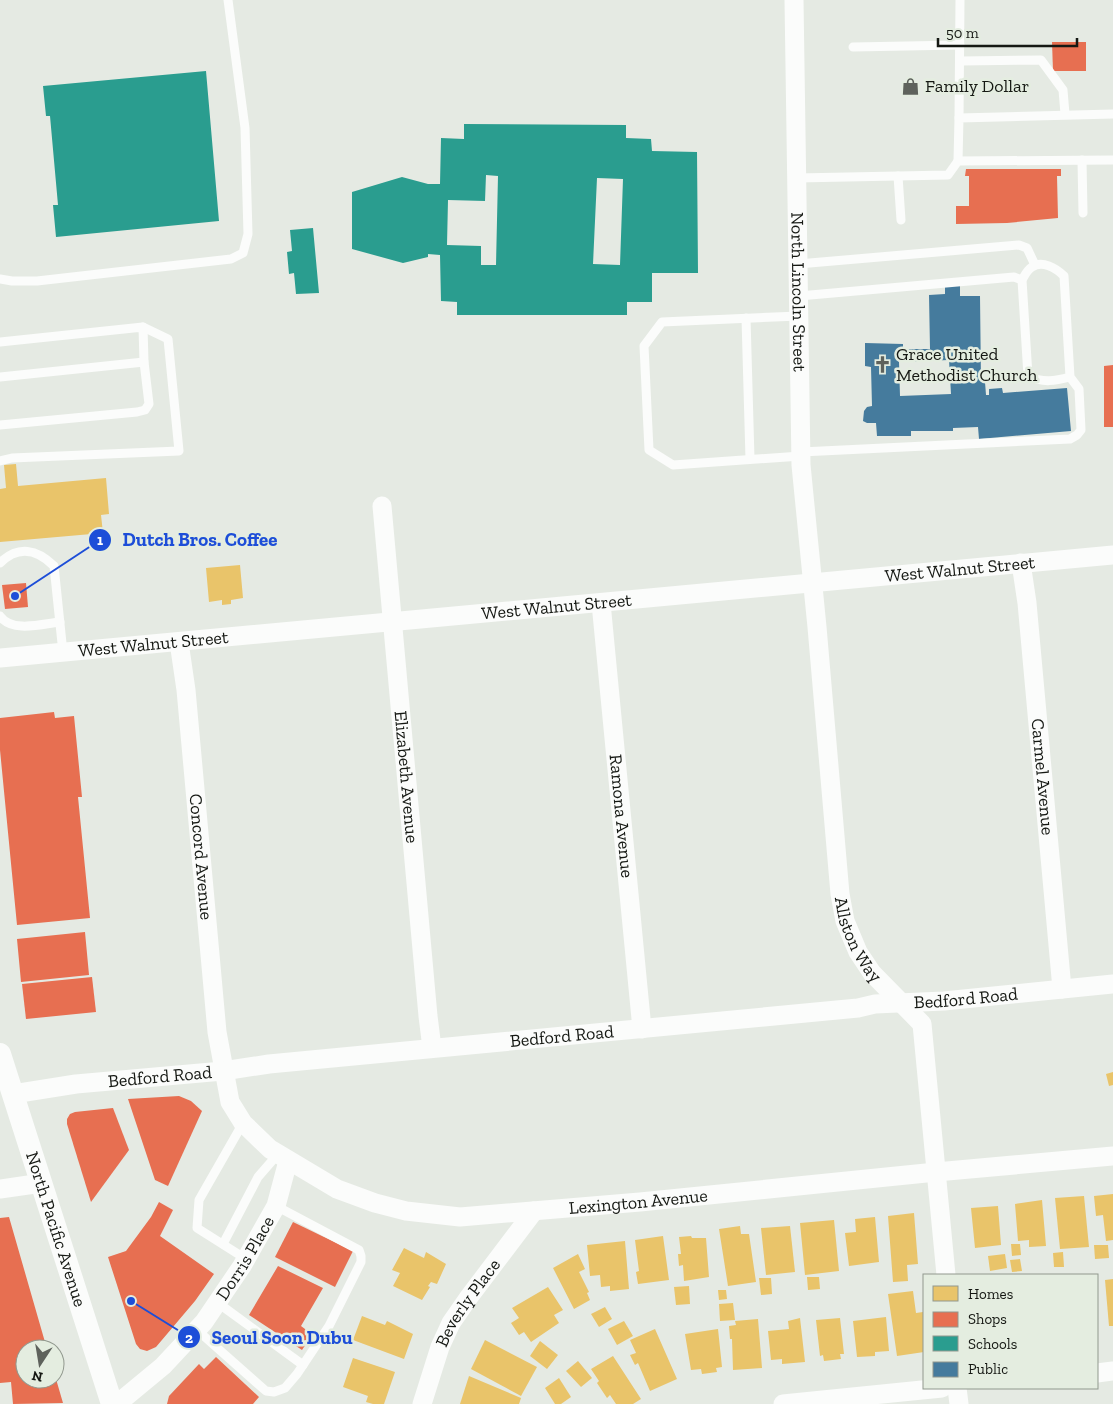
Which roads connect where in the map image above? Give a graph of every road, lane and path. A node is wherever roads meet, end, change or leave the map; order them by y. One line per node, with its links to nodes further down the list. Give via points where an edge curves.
1 (228, 0): 19 (lane, via 245,128 248,234 243,253 231,259 37,281)
2 (794, 0): 14 (street, North Lincoln Street)
3 (960, 0): 4 (lane)
4 (960, 45): 5 (lane); 6 (lane)
5 (853, 47)
6 (961, 62): 7 (lane, via 1041,60 1063,90); 9 (lane)
7 (1065, 114): 8 (lane); 9 (lane)
8 (1113, 114)
9 (959, 118): 12 (lane)
10 (1082, 160): 11 (lane); 12 (lane); 15 (lane)
11 (1113, 160)
12 (958, 161): 13 (lane, via 948,175)
13 (898, 176): 14 (lane); 16 (lane)
14 (797, 178): 17 (street, North Lincoln Street)
15 (1083, 213)
16 (901, 220)
17 (798, 264): 18 (lane, via 1019,245 1027,248); 21 (street, North Lincoln Street)
18 (1035, 265): 20 (lane, via 1029,268); 28 (lane, via 1056,268 1064,276)
19 (0, 279)
20 (1022, 280): 21 (lane, via 1014,277); 28 (lane, via 1028,376 1051,382)
21 (798, 296): 22 (street, North Lincoln Street)
22 (799, 316): 23 (lane); 30 (street, North Lincoln Street)
23 (746, 318): 31 (lane); 31 (lane, via 662,322 644,346 649,450 673,465)
24 (143, 327): 25 (lane); 26 (lane); 32 (lane, via 168,339 180,451)
25 (0, 342)
26 (144, 362): 27 (lane); 29 (lane, via 149,404 145,410)
27 (0, 377)
28 (1070, 377): 30 (lane, via 1079,388 1081,430 1070,439)
29 (0, 425)
30 (801, 454): 31 (lane); 37 (street, North Lincoln Street)
31 (750, 459)
32 (0, 461)
33 (382, 506): 41 (street, Elizabeth Avenue)
34 (1113, 555): 36 (street, West Walnut Street)
35 (0, 563): 40 (lane, via 8,555 32,551 44,556 54,566)
36 (1021, 564): 37 (street, West Walnut Street); 46 (street, Carmel Avenue)
37 (812, 583): 38 (street, West Walnut Street); 47 (street, Allston Way, via 845,921 858,952 872,973)
38 (601, 603): 41 (street, West Walnut Street); 48 (street, Ramona Avenue)
39 (0, 616): 40 (lane, via 8,624 17,626)
40 (60, 622): 43 (lane)
41 (392, 622): 42 (street, West Walnut Street); 49 (street, Elizabeth Avenue)
42 (179, 642): 43 (street, West Walnut Street); 51 (street, Concord Avenue)
43 (63, 653): 44 (street, West Walnut Street)
44 (0, 658)
45 (1113, 984): 46 (street, Bedford Road)
46 (1062, 989): 47 (street, Bedford Road)
47 (901, 1003): 48 (street, Bedford Road); 56 (street, Allston Way, via 922,1024)
48 (642, 1029): 49 (street, Bedford Road)
49 (432, 1048): 51 (street, Bedford Road)
50 (0, 1054): 52 (street, North Pacific Avenue)
51 (223, 1071): 52 (street, Bedford Road, via 76,1084); 53 (street, Lexington Avenue, via 230,1102)
52 (13, 1094): 57 (street, North Pacific Avenue)
53 (243, 1123): 55 (street, Lexington Avenue); 61 (lane, via 199,1200 196,1228)
54 (1113, 1156): 56 (street, Lexington Avenue)
55 (283, 1158): 59 (street, Dorris Place); 60 (street, Lexington Avenue, via 337,1189 406,1211 460,1217); 61 (lane, via 258,1177)
56 (936, 1172): 60 (street, Lexington Avenue); 63 (street, Allston Way)
57 (42, 1183): 58 (street); 71 (street, North Pacific Avenue)
58 (0, 1189)
59 (276, 1206): 62 (street, Dorris Place); 66 (lane, via 359,1250 361,1256 329,1326)
60 (534, 1211): 73 (street, Beverly Place, via 451,1323)
61 (223, 1244): 62 (lane)
62 (246, 1259): 64 (street, Dorris Place)
63 (946, 1274)
64 (218, 1303): 65 (street, Dorris Place); 66 (lane)
65 (197, 1330): 66 (lane, via 266,1391 285,1388); 72 (street, Dorris Place, via 163,1366)
66 (303, 1365)
67 (1113, 1371): 68 (street)
68 (1098, 1373)
69 (932, 1389): 74 (street)
70 (957, 1389): 75 (street)
71 (112, 1404)
72 (117, 1404)
73 (422, 1404)
74 (783, 1404)
75 (959, 1404)

